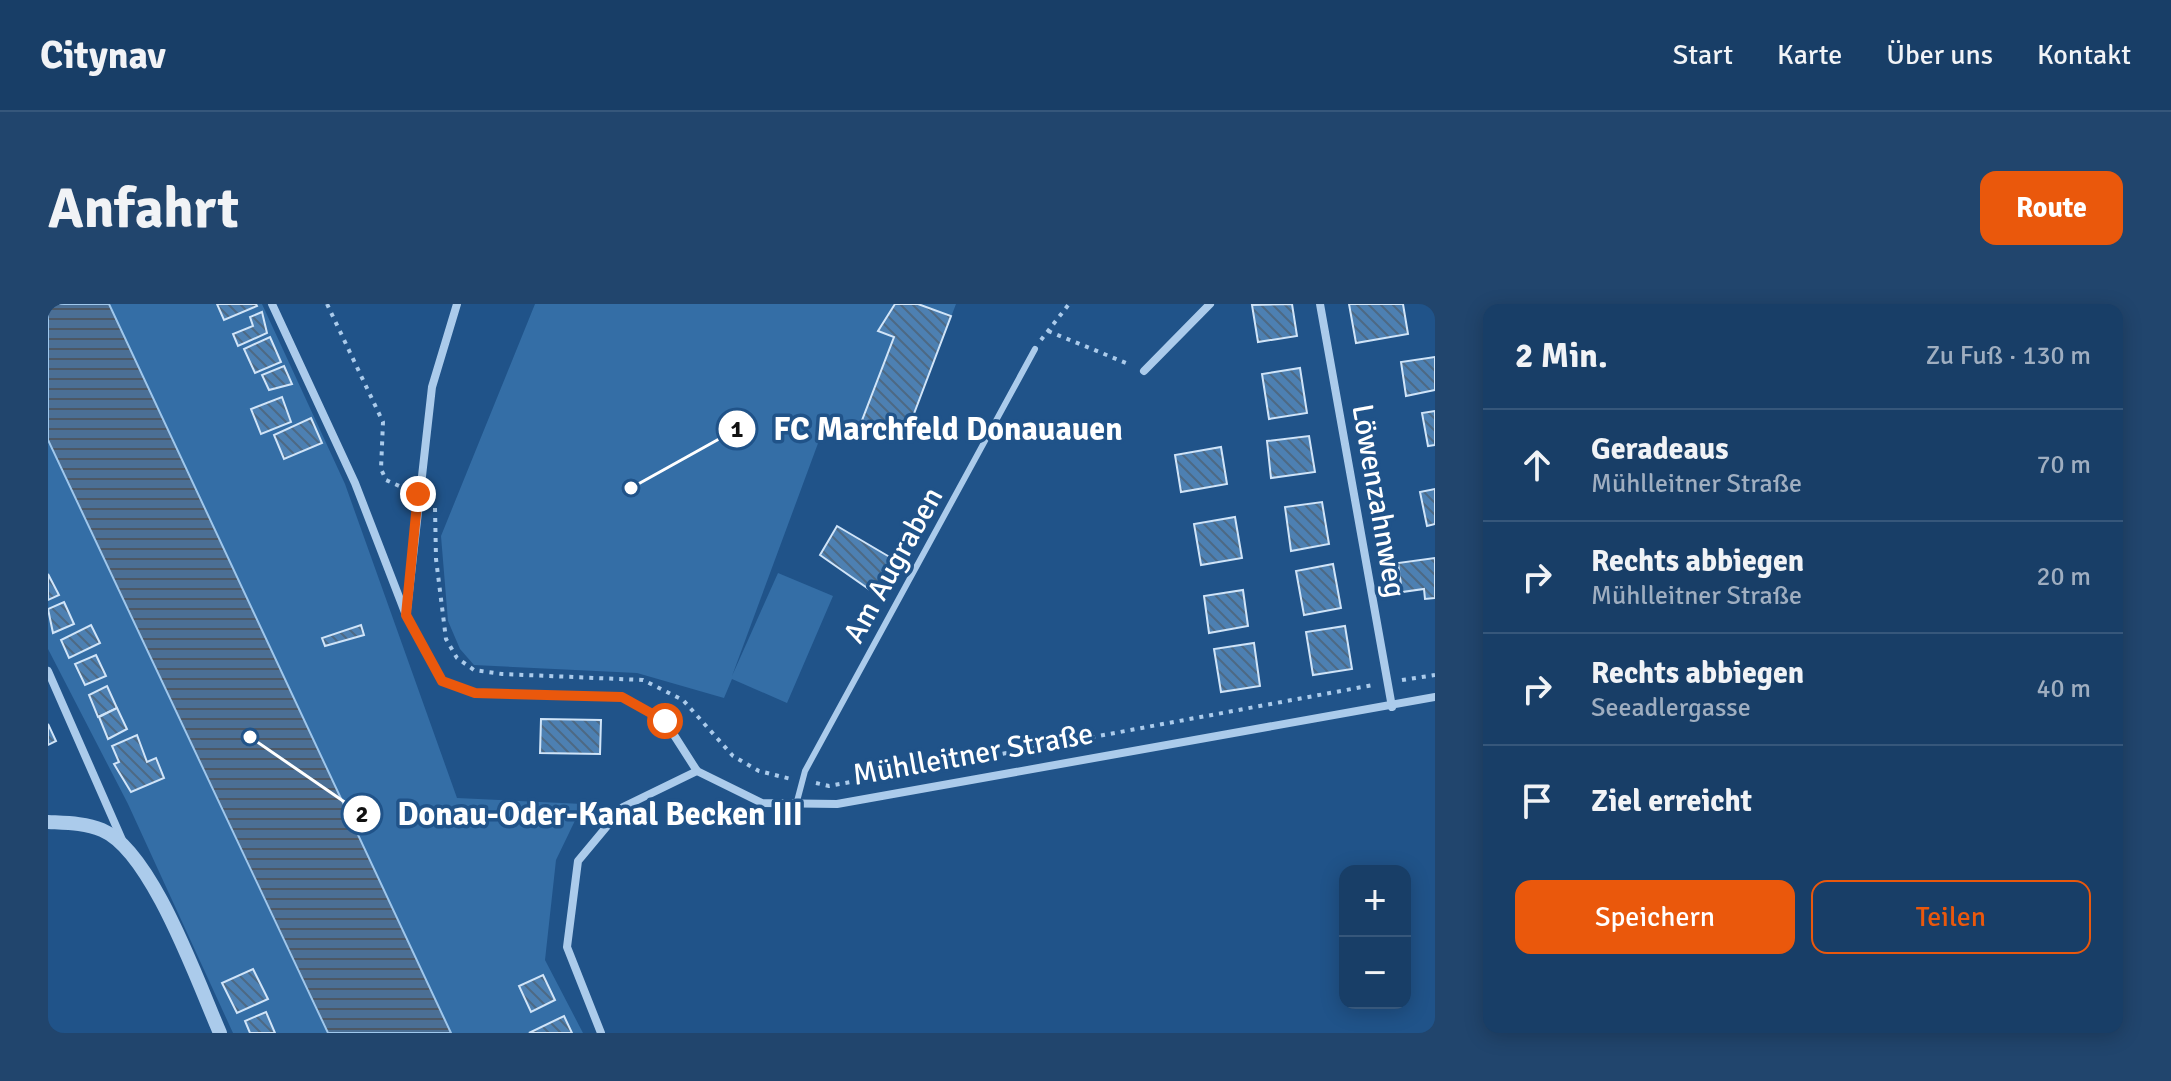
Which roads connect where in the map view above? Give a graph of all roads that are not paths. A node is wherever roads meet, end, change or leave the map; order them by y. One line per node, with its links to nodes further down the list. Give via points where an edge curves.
1 (272, 304): 7 (street, via 355,483)
2 (457, 304): 7 (street, via 432,387)
3 (1210, 304): 6 (street)
4 (1320, 304): 10 (street, Löwenzahnweg)
5 (1035, 349): 12 (lane, Am Augraben, via 802,780)
6 (1144, 371)
7 (406, 615): 11 (street, via 442,681 475,693 622,697 665,721)
8 (48, 671): 14 (street)
9 (1435, 697): 10 (street, Mühlleitner Straße)
10 (1392, 707): 12 (street, Mühlleitner Straße, via 837,804)
11 (697, 771): 12 (street, Mühlleitner Straße, via 762,803); 16 (street, via 623,807 578,861 567,947)
12 (796, 805)
13 (48, 822): 14 (street, via 93,827)
14 (124, 844): 15 (street, via 152,882)
15 (220, 1033)
16 (601, 1033)

